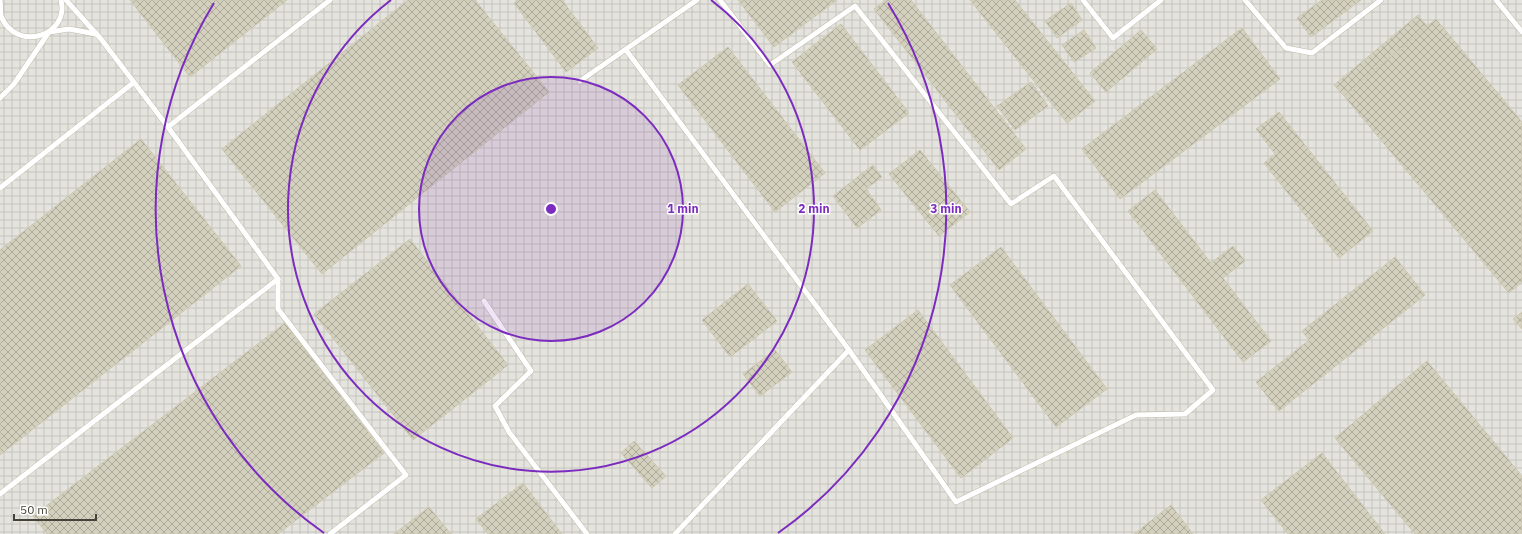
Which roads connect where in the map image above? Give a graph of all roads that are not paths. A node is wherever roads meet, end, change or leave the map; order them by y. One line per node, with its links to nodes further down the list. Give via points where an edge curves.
1 (0, 0): 12 (lane, via 1,14 8,28 20,36 35,38)
2 (61, 0): 12 (lane, via 59,21)
3 (66, 0): 14 (lane)
4 (330, 0): 19 (lane)
5 (697, 0): 15 (lane)
6 (720, 0): 23 (lane, via 770,65 854,6 1011,204 1054,176 1213,390 1185,414 1136,415 956,502)
7 (1083, 0): 8 (lane, via 1113,38)
8 (1162, 0)
9 (1246, 0): 10 (lane, via 1286,48 1312,53)
10 (1381, 0)
11 (1496, 0): 13 (lane)
12 (49, 32): 14 (lane, via 69,28); 18 (lane, via 14,84)
13 (1522, 32)
14 (96, 34): 17 (lane)
15 (626, 50): 16 (lane); 23 (lane)
16 (580, 81)
17 (133, 83): 19 (lane); 20 (lane)
18 (0, 98)
19 (168, 127): 21 (lane)
20 (0, 188)
21 (278, 279): 24 (lane); 25 (lane, via 278,309 406,475)
22 (484, 301): 26 (lane, via 531,371 495,406 509,432)
23 (849, 350): 27 (lane)
24 (0, 494)
25 (330, 534)
26 (587, 534)
27 (675, 534)

